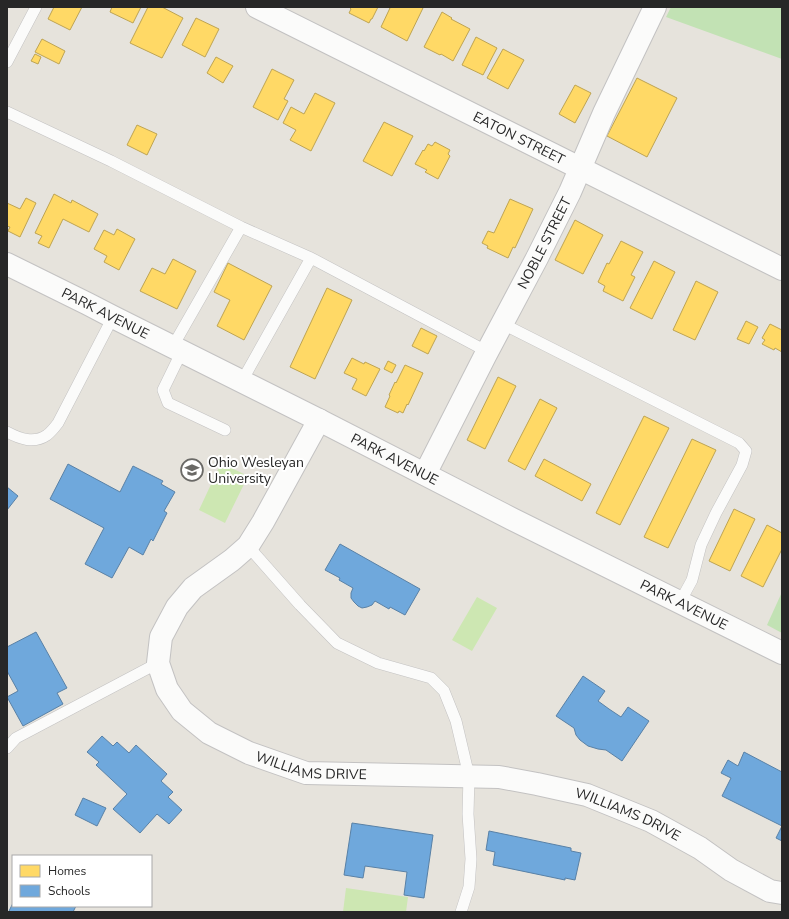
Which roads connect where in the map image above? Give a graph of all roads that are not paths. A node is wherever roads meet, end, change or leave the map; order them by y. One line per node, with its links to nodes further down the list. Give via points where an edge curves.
1 (36, 7): 4 (lane)
2 (257, 7): 6 (street, EATON STREET)
3 (655, 7): 6 (street, NOBLE STREET)
4 (7, 62)
5 (7, 112): 7 (lane)
6 (580, 168): 10 (street, EATON STREET); 12 (street, NOBLE STREET)
7 (241, 227): 8 (lane); 13 (lane)
8 (311, 258): 14 (lane); 15 (lane)
9 (7, 264): 11 (street, PARK AVENUE)
10 (782, 269)
11 (113, 317): 13 (street, PARK AVENUE); 18 (lane, via 58,423 46,435 33,440 19,438)
12 (502, 324): 14 (street, NOBLE STREET); 21 (lane, via 740,444 746,451 742,464 701,545 692,580)
13 (178, 349): 15 (street, PARK AVENUE); 17 (lane, via 163,390 168,403)
14 (488, 352): 19 (street, NOBLE STREET)
15 (242, 381): 16 (street, PARK AVENUE)
16 (318, 420): 19 (street, PARK AVENUE); 20 (street, WILLIAMS DRIVE)
17 (225, 430)
18 (7, 432)
19 (425, 474): 21 (street, PARK AVENUE)
20 (248, 546): 23 (street, WILLIAMS DRIVE, via 193,588 177,607 161,637); 25 (lane, via 337,643 378,663 431,678 444,691 456,721)
21 (680, 602): 22 (street, PARK AVENUE)
22 (782, 653)
23 (158, 663): 24 (lane, via 16,738); 25 (street, WILLIAMS DRIVE, via 167,689 182,711 209,733 249,754 306,774)
24 (7, 748)
25 (470, 776): 26 (street, WILLIAMS DRIVE, via 498,777 587,795 651,821 700,848 731,870 770,891); 27 (lane, via 468,814 471,859 469,887)
26 (782, 893)
27 (461, 912)

